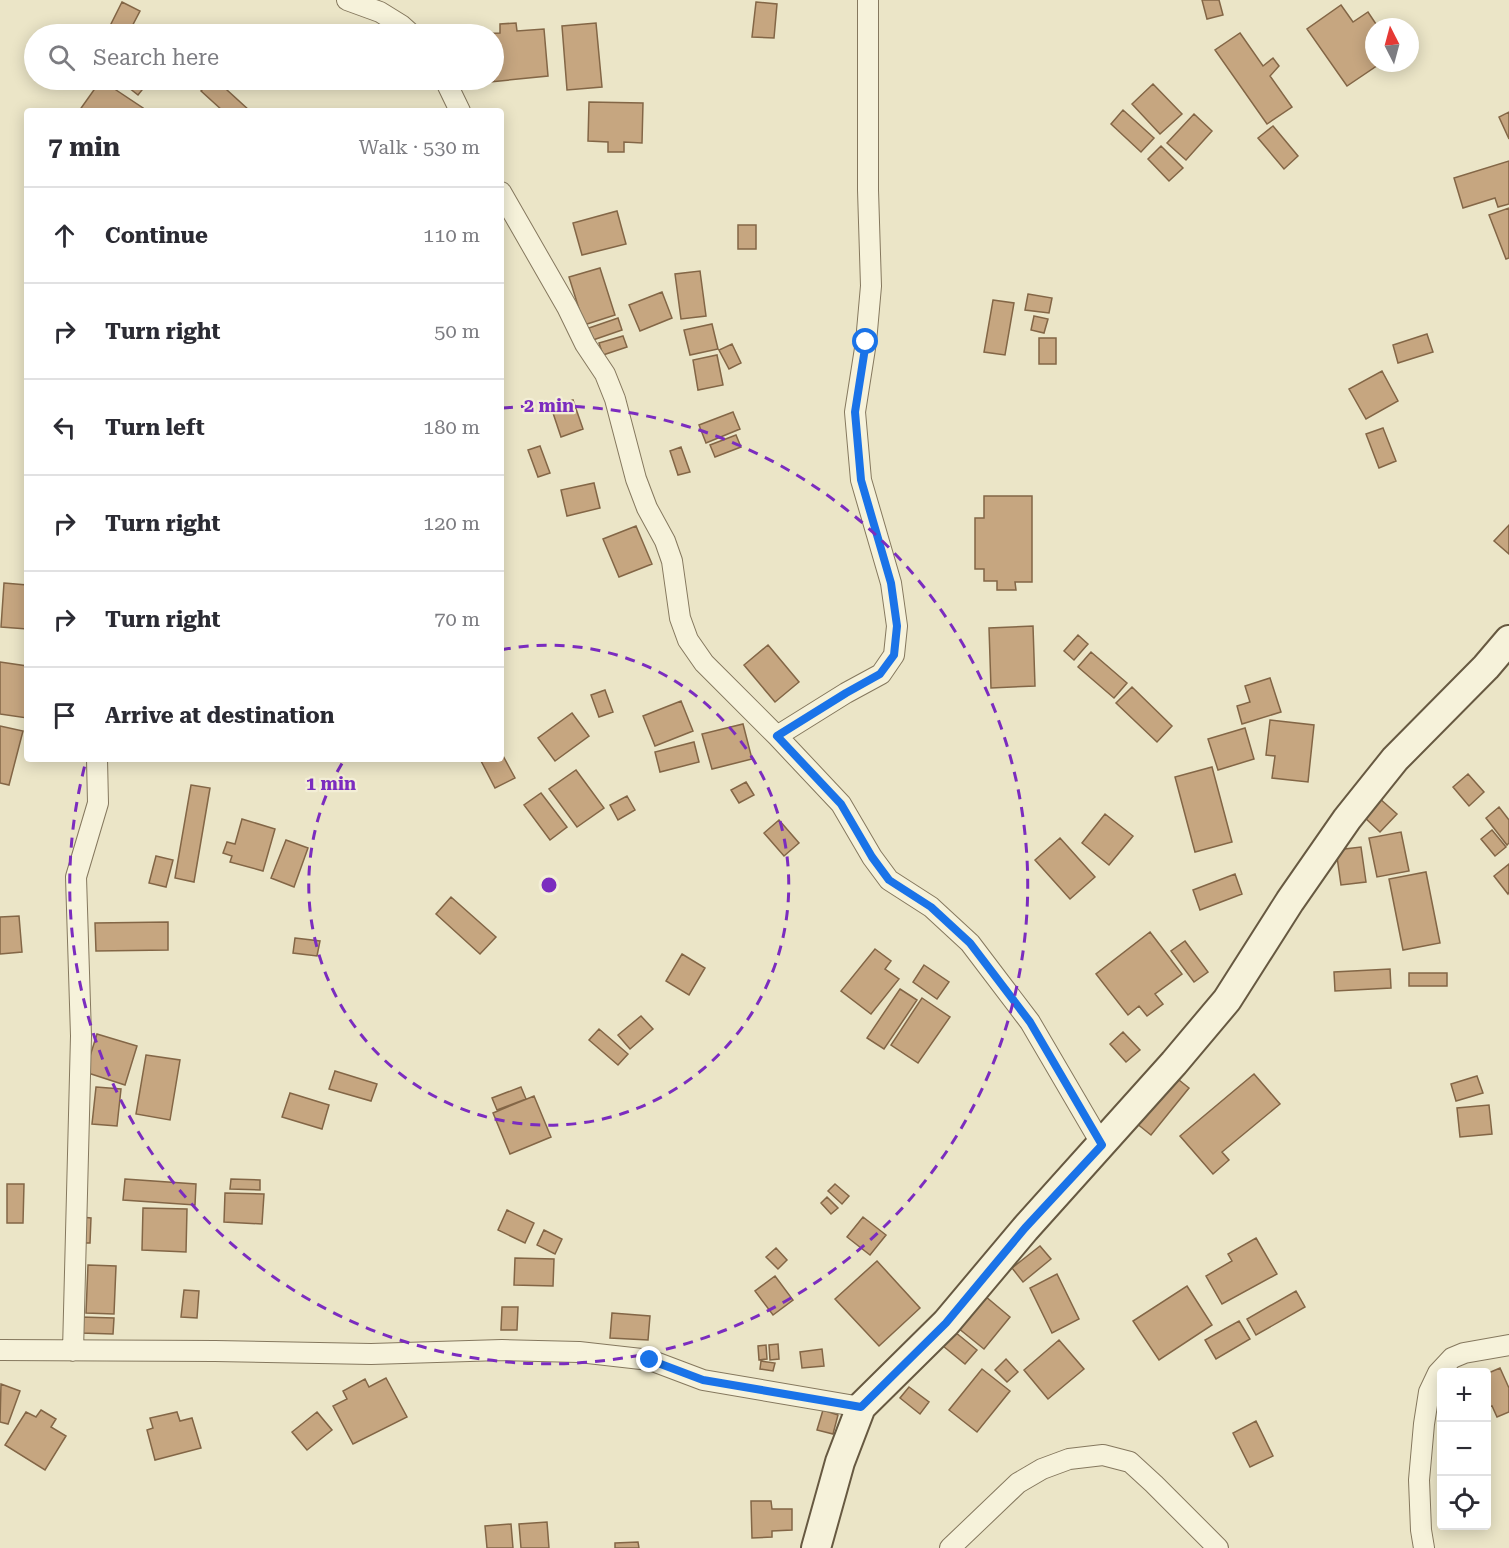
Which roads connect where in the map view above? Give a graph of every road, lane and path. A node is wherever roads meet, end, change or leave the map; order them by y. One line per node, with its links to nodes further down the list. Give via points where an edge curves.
1 (347, 0): 3 (street)
2 (867, 0): 8 (street, via 871,286 855,412 861,480 891,583 897,626 894,655 880,674)
3 (399, 24)
4 (450, 90): 5 (street)
5 (459, 108)
6 (504, 197): 8 (street, via 615,399 636,479 672,561 680,618 688,640 704,663)
7 (1509, 640): 10 (street, via 1395,759 1347,819 1227,1000)
8 (777, 736): 10 (street, via 841,804 889,880 931,907 970,943 1030,1022)
9 (97, 762): 13 (street, via 98,803 75,877 81,1036)
10 (1102, 1145): 14 (street, via 1025,1228 946,1323)
11 (1509, 1345): 18 (street, via 1452,1358 1438,1373 1429,1392 1419,1480)
12 (0, 1350): 13 (street)
13 (73, 1351): 14 (street, via 579,1352 650,1360 703,1380)
14 (861, 1407): 15 (street, via 840,1462)
15 (816, 1548)
16 (950, 1548): 17 (street, via 1026,1478 1069,1459 1103,1455 1130,1462)
17 (1218, 1548)
18 (1424, 1548)

